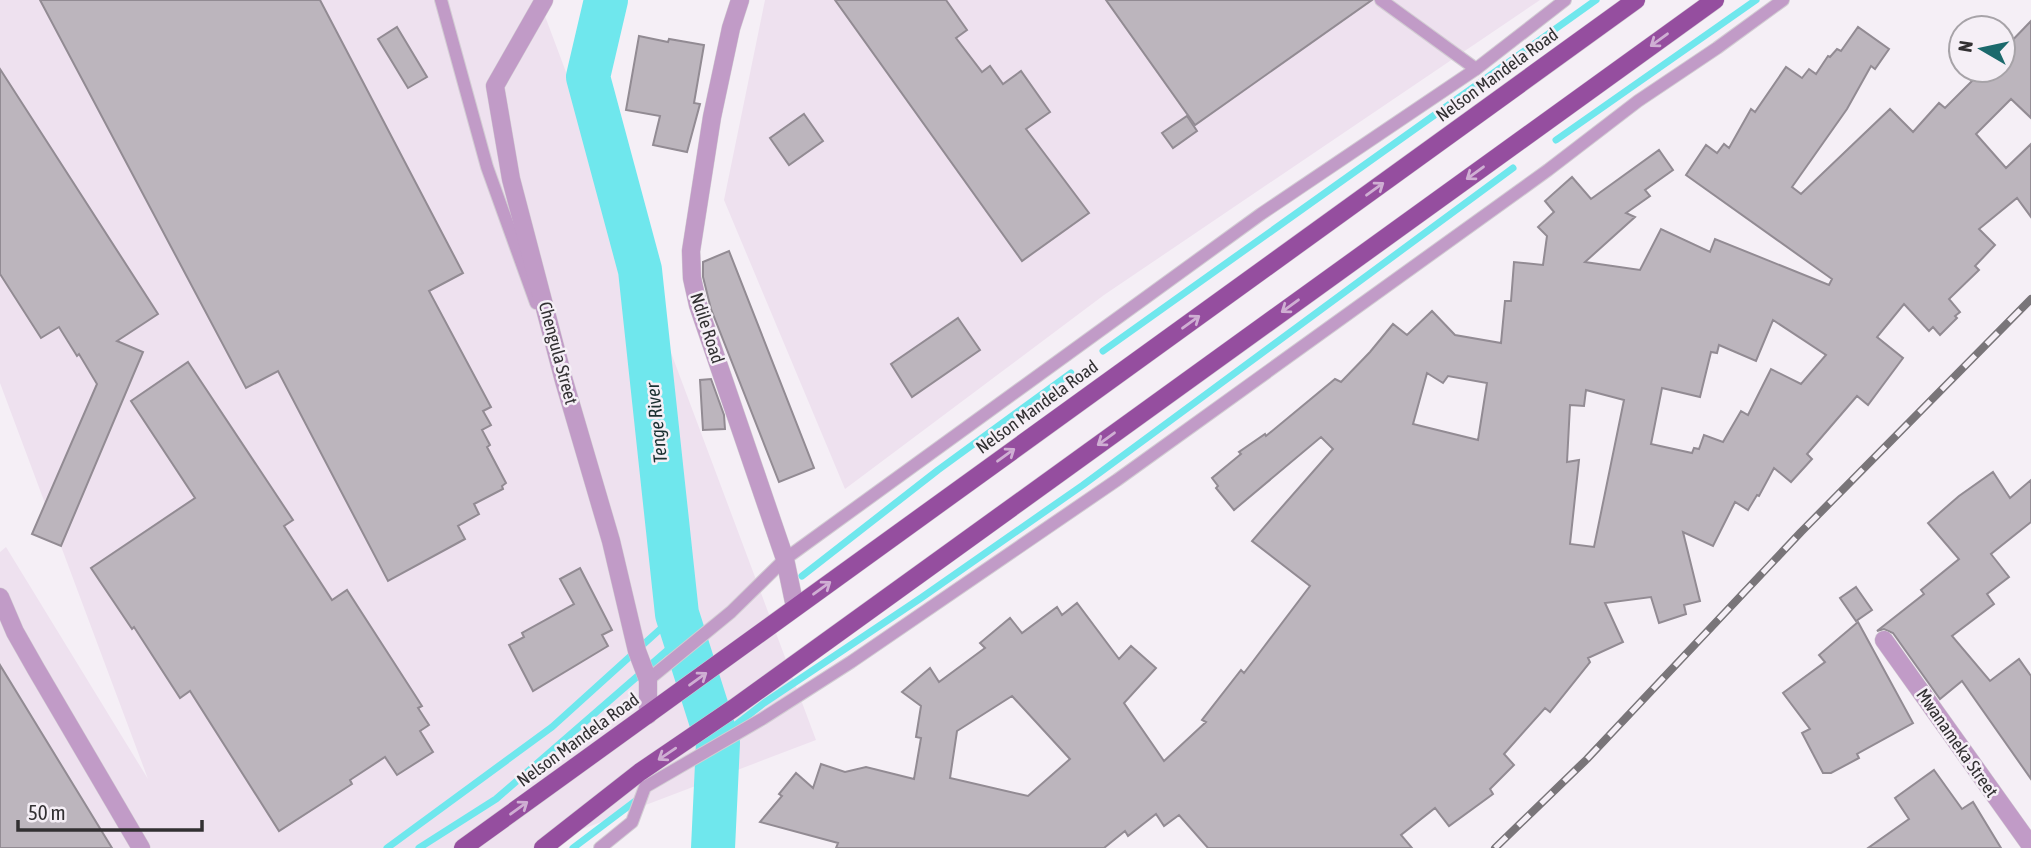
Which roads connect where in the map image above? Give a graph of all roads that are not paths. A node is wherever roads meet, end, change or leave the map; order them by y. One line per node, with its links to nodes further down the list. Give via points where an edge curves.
1 (441, 0): 10 (lane, via 487,167)
2 (544, 0): 10 (street, Chengula Street, via 495,86 512,179)
3 (740, 0): 11 (street, Ndile Road, via 712,117 691,251 692,278)
4 (1381, 0): 9 (lane)
5 (1565, 0): 9 (lane)
6 (1636, 0): 13 (main road, Nelson Mandela Road, one-way to 6)
7 (1715, 0): 17 (main road, one-way to 17, via 734,708)
8 (1783, 0): 17 (lane, via 1117,480 733,737)
9 (1476, 69): 11 (lane, via 1261,214)
10 (564, 381): 15 (street, Chengula Street)
11 (785, 559): 13 (street, Ndile Road); 15 (lane, via 731,612)
12 (0, 597): 19 (street, via 22,645)
13 (795, 607): 16 (main road, Nelson Mandela Road, one-way to 13)
14 (1884, 640): 18 (street, Mwanameka Street)
15 (648, 680): 16 (street, Chengula Street)
16 (649, 715): 20 (main road, Nelson Mandela Road, one-way to 16)
17 (643, 780): 21 (main road); 22 (lane, via 632,822)
18 (2031, 846)
19 (142, 848)
20 (463, 848)
21 (544, 848)
22 (600, 848)

